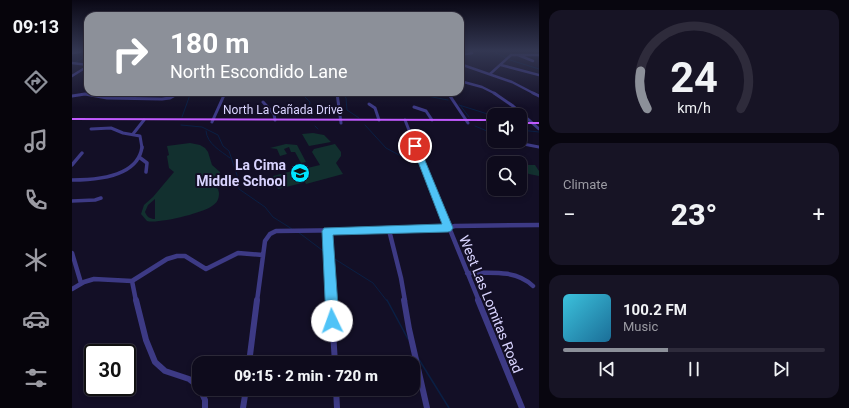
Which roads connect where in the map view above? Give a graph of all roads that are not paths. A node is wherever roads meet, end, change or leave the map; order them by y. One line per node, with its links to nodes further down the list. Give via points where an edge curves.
1 (81, 70): 7 (street)
2 (478, 70): 5 (street)
3 (495, 70): 5 (street)
4 (520, 70): 6 (street)
5 (490, 74): 16 (street)
6 (539, 74)
7 (72, 76)
8 (464, 81): 31 (street, via 501,97)
9 (84, 94): 10 (street)
10 (72, 96)
11 (95, 96): 12 (street, via 111,99)
12 (174, 96)
13 (223, 96): 25 (street)
14 (338, 96): 26 (street)
15 (451, 96): 28 (street)
16 (539, 96)
17 (263, 102): 20 (street, via 274,114)
18 (369, 104): 21 (street, via 374,107)
19 (414, 107): 22 (street, via 426,111)
20 (275, 120): 25 (main road, North La Cañada Drive); 26 (main road, North La Cañada Drive)
21 (379, 120): 26 (main road, North La Cañada Drive); 27 (main road, North La Cañada Drive)
22 (432, 120): 27 (main road, North La Cañada Drive); 28 (main road, North La Cañada Drive)
23 (72, 121): 24 (main road, North La Cañada Drive)
24 (143, 121): 25 (main road, North La Cañada Drive); 35 (street)
25 (213, 121): 26 (main road, North La Cañada Drive)
26 (341, 121): 27 (main road, North La Cañada Drive)
27 (405, 122): 28 (main road, North La Cañada Drive); 46 (street, West Las Lomitas Road)
28 (467, 122): 29 (main road, North La Cañada Drive)
29 (487, 122)
30 (527, 122): 31 (main road)
31 (532, 122): 32 (main road); 34 (street)
32 (539, 122)
33 (91, 129): 35 (street, via 108,128)
34 (539, 129)
35 (134, 134): 39 (street, via 143,137 144,148)
36 (527, 145): 37 (street)
37 (539, 147)
38 (82, 153): 40 (street)
39 (139, 157): 41 (street, via 148,162); 42 (street, via 121,172 108,178)
40 (72, 165)
41 (146, 172)
42 (72, 180)
43 (101, 198): 44 (street)
44 (72, 201)
45 (539, 225): 46 (street)
46 (448, 228): 47 (street); 51 (street, West Las Lomitas Road)
47 (389, 230): 48 (street); 65 (street, via 402,278 408,329)
48 (327, 231): 50 (street, via 270,233 266,236); 57 (street)
49 (72, 253): 53 (street)
50 (263, 255): 52 (street, via 238,253 206,269 185,256 177,256); 56 (street)
51 (467, 273): 54 (street, via 508,273 528,280); 66 (street, West Las Lomitas Road)
52 (132, 281): 53 (street, via 97,278); 58 (street, via 144,335 152,356 159,366 170,374)
53 (83, 282): 55 (street)
54 (533, 286)
55 (72, 288)
56 (250, 356)
57 (335, 356)
58 (192, 381)
59 (203, 396): 62 (street)
60 (245, 396): 63 (street)
61 (336, 396): 64 (street)
62 (205, 408)
63 (243, 408)
64 (337, 408)
65 (427, 408)
66 (522, 408)

